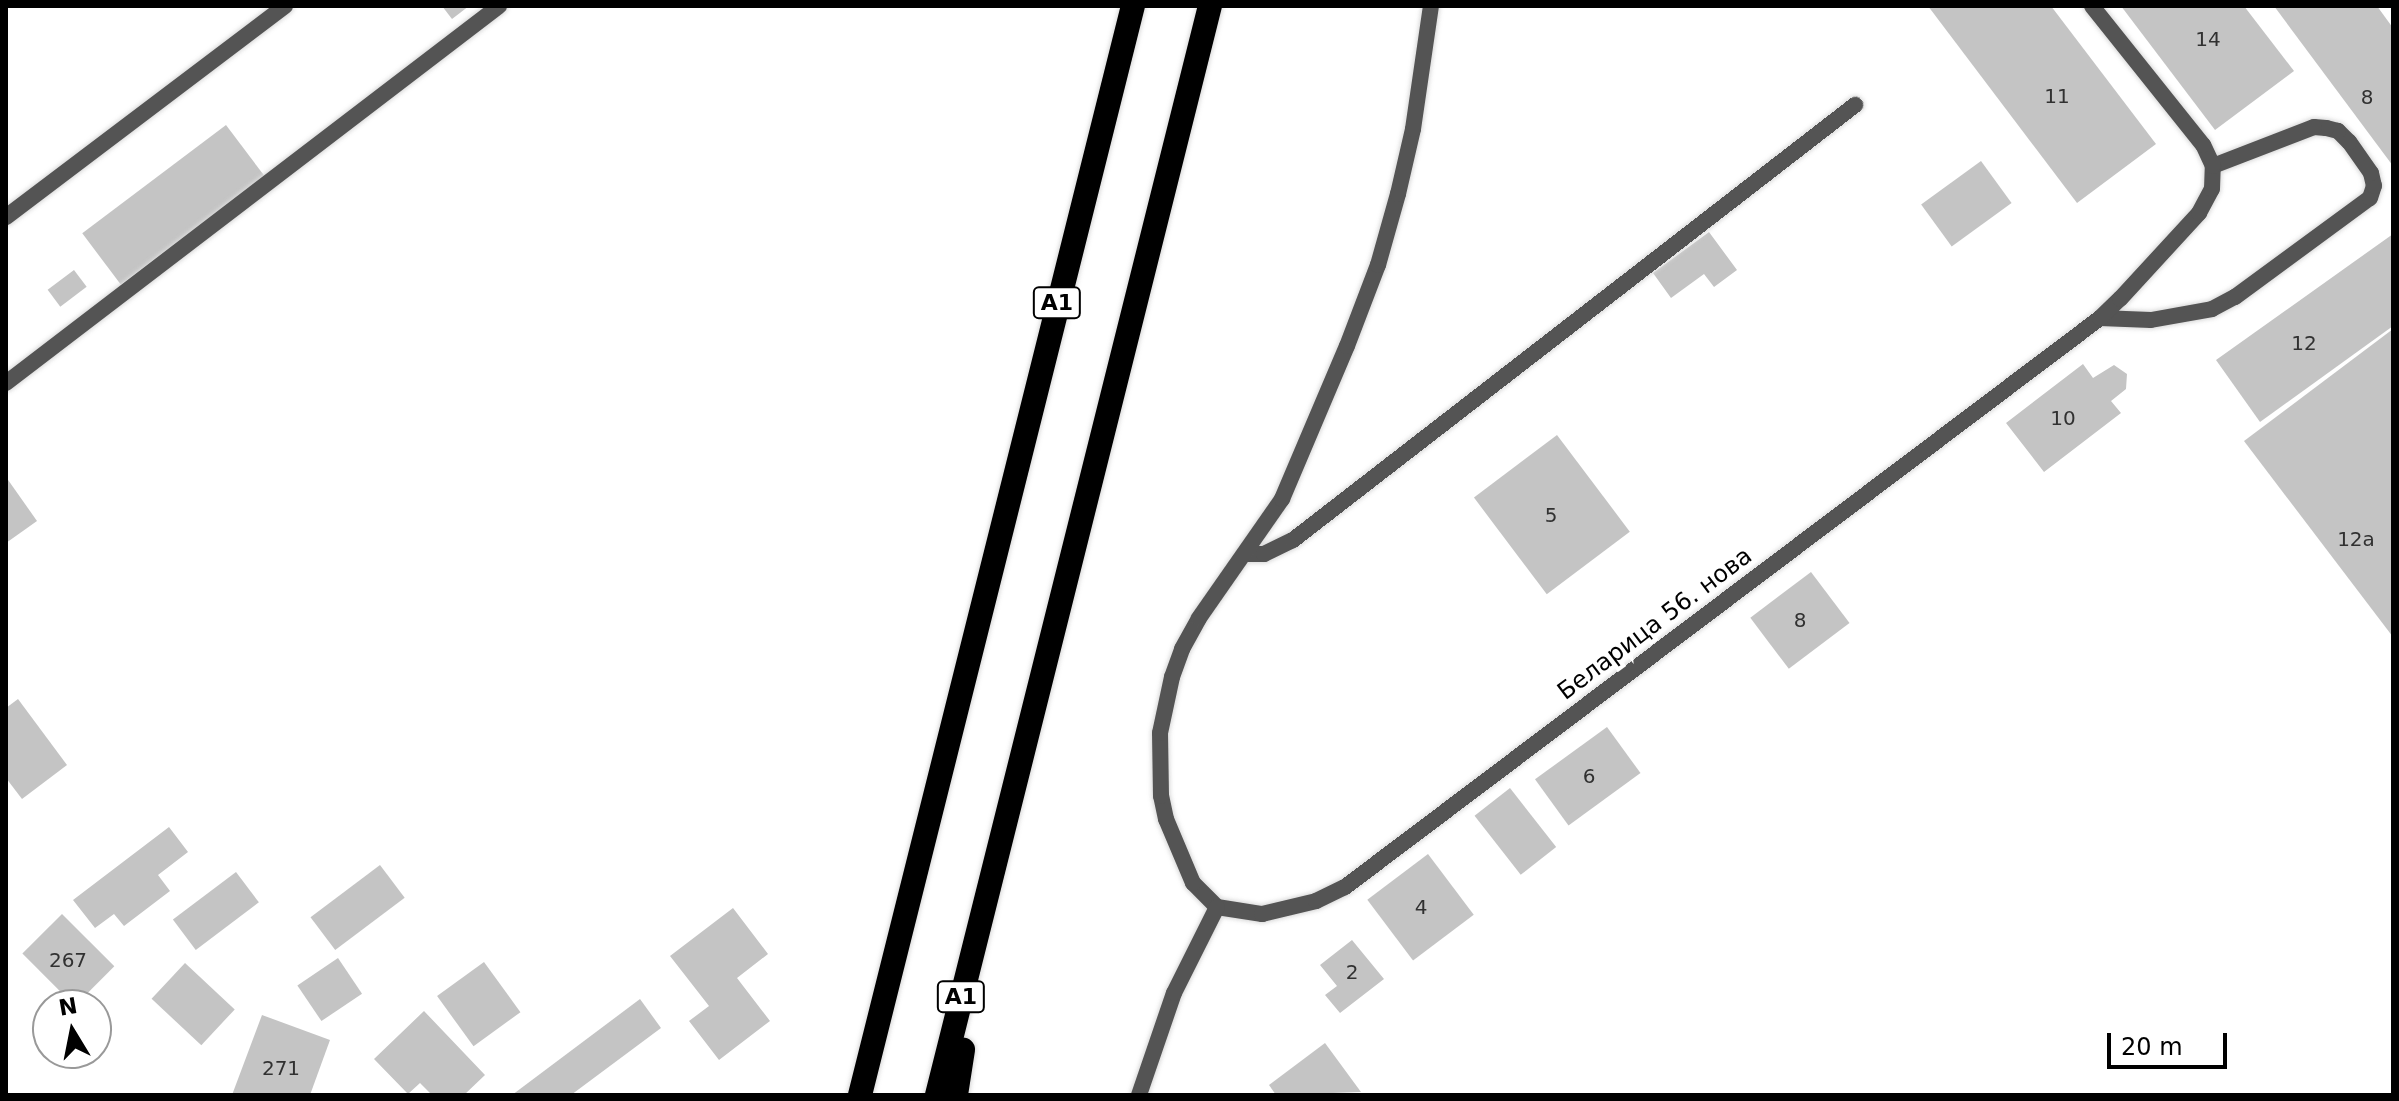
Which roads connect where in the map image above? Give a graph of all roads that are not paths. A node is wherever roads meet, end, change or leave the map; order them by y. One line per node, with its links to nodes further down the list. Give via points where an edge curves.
1 (285, 6): 9 (street)
2 (499, 6): 11 (street)
3 (1133, 6): 15 (highway, A1)
4 (1210, 6): 13 (highway, A1)
5 (1431, 6): 12 (street, via 1413,129 1378,265 1305,452)
6 (2092, 6): 8 (street, via 2203,145)
7 (1855, 105): 12 (street, via 1293,540 1264,554)
8 (2213, 166): 10 (street, Беларица 56. нова, via 2212,189 2199,213); 10 (street, via 2314,127 2326,128 2349,142 2374,186 2370,198 2212,309 2151,320)
9 (6, 217)
10 (2100, 318): 14 (street, Беларица 56. нова, via 1345,887 1316,901 1262,914)
11 (6, 383)
12 (1247, 554): 14 (street, via 1182,649 1160,733 1158,762 1166,819 1193,883)
13 (985, 898): 16 (highway, A1); 17 (highway)
14 (1217, 907): 18 (street, via 1174,993)
15 (860, 1095)
16 (937, 1095)
17 (956, 1095)
18 (1139, 1095)

